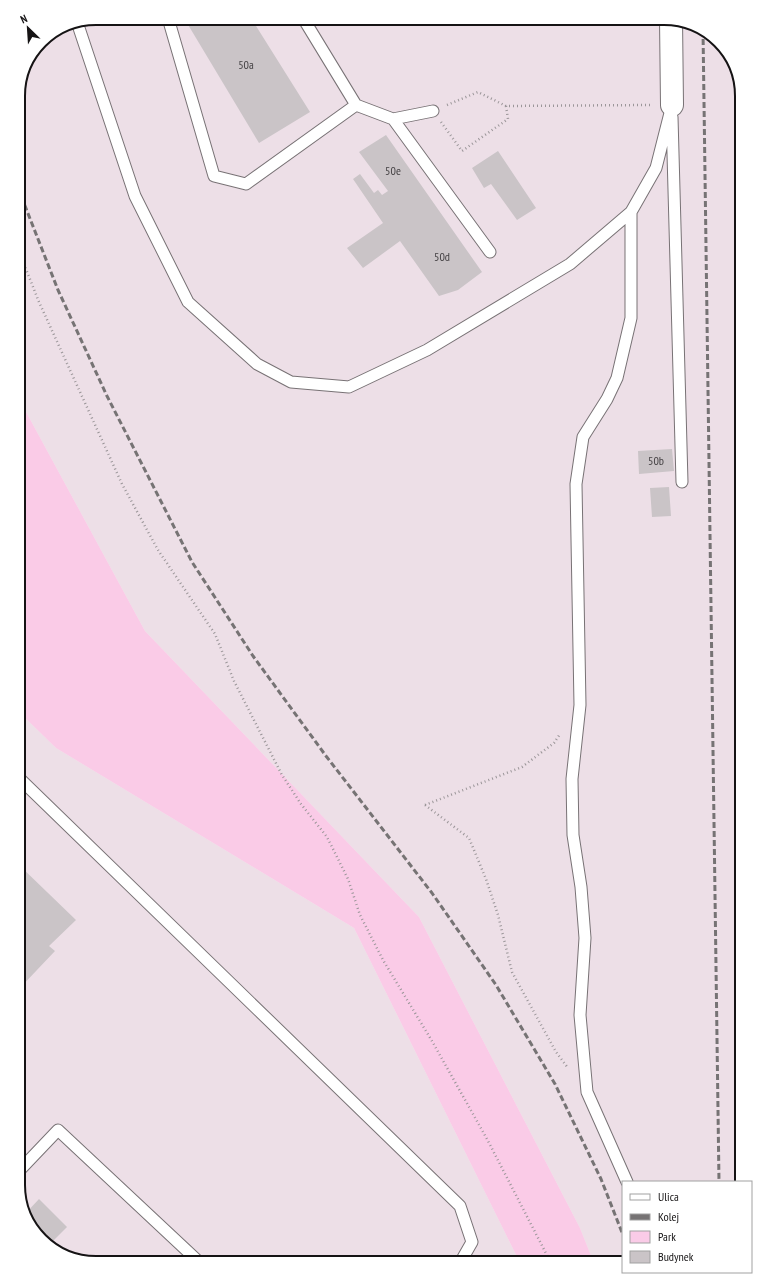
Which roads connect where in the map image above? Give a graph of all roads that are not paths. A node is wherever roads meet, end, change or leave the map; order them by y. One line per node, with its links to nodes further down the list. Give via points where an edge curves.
1 (170, 25): 5 (lane, via 214,176 246,184)
2 (307, 25): 5 (lane)
3 (671, 25): 6 (street)
4 (79, 27): 9 (lane, via 135,196 188,302 257,364 291,382 349,387 427,350 570,264)
5 (356, 105): 8 (lane)
6 (672, 105): 9 (lane, via 656,168); 11 (lane)
7 (433, 111): 8 (lane)
8 (393, 119): 10 (lane)
9 (631, 212): 14 (lane, via 630,318 616,378 607,399 583,436 576,484 580,706 572,778 573,835 585,938 580,1015 587,1092)
10 (490, 252)
11 (682, 482)
12 (25, 784): 16 (lane, via 460,1206 472,1242)
13 (25, 1165): 15 (lane, via 58,1130)
14 (627, 1181)
15 (193, 1256)
16 (464, 1256)

